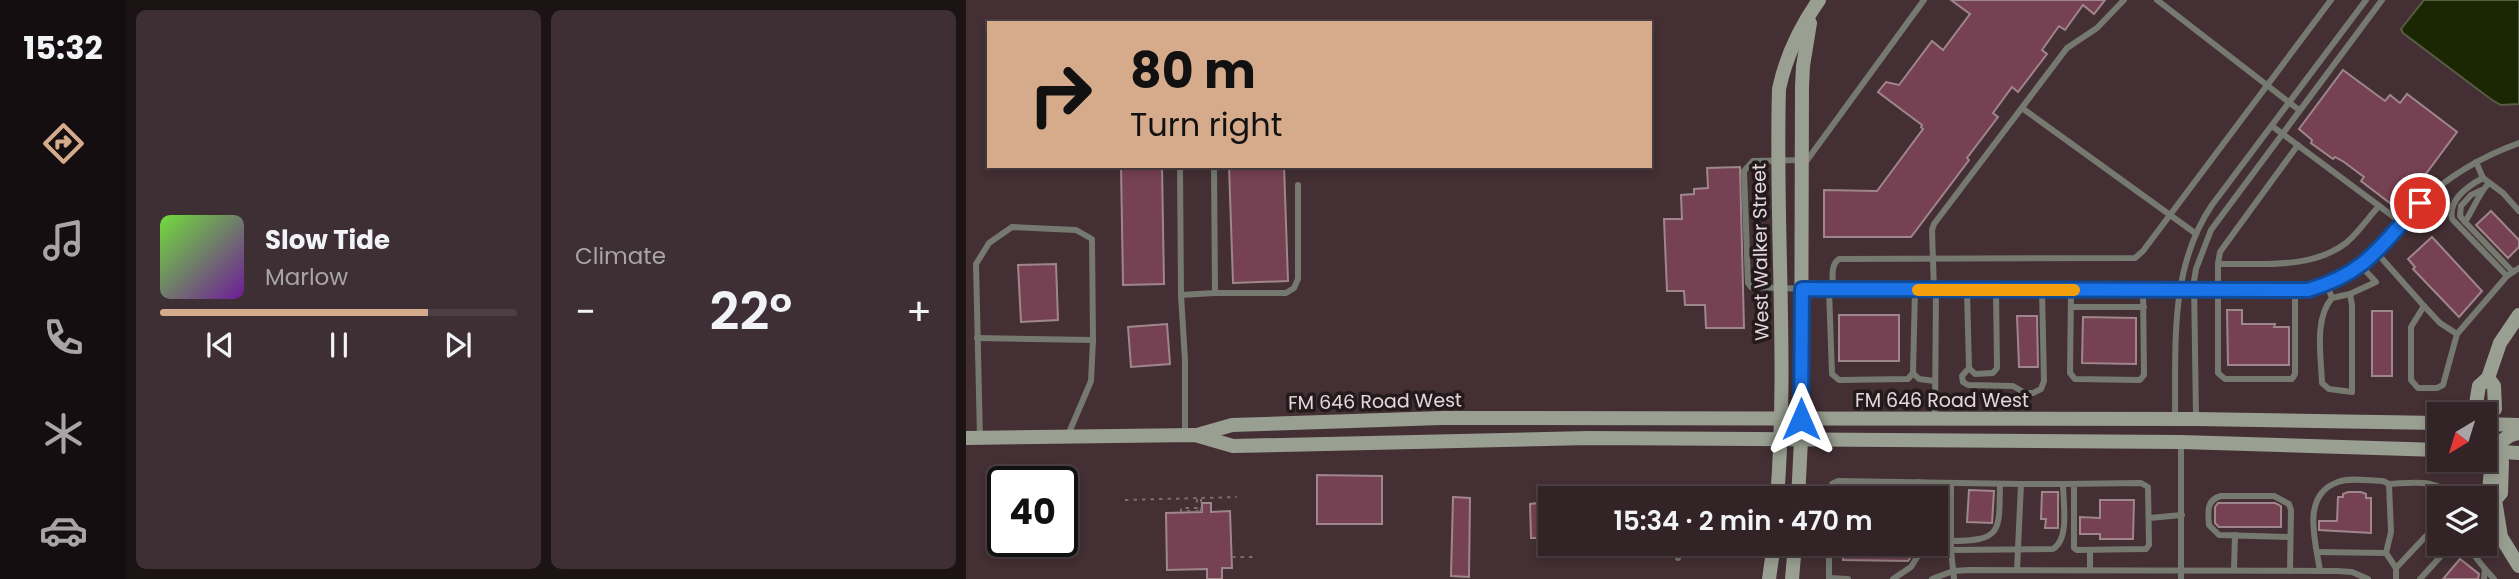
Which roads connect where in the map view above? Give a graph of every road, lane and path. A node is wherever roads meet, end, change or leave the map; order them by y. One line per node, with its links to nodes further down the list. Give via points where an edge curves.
1 (1924, 0): 18 (lane)
2 (2124, 0): 10 (lane, via 2097,28 2067,48)
3 (2157, 0): 8 (lane)
4 (2331, 0): 8 (lane)
5 (2366, 0): 9 (lane)
6 (2382, 0): 11 (lane)
7 (1815, 5): 16 (main road, West Walker Street, via 1783,67); 18 (main road, West Walker Street, via 1803,66)
8 (2266, 85): 9 (lane); 26 (lane)
9 (2289, 103): 11 (lane); 12 (lane)
10 (2022, 108): 26 (lane); 31 (lane, via 1934,224)
11 (2299, 110): 13 (lane)
12 (2272, 125): 13 (lane); 29 (lane)
13 (2282, 133): 15 (lane); 47 (lane, via 2211,230 2196,269)
14 (2519, 143): 17 (lane)
15 (2298, 145): 24 (lane); 32 (lane, via 2220,252)
16 (1778, 160): 18 (lane); 36 (main road, West Walker Street); 36 (lane, via 1753,161 1744,171 1748,283)
17 (2476, 162): 21 (lane); 28 (lane, via 2427,197)
18 (1802, 164): 37 (main road, West Walker Street)
19 (1180, 168): 52 (lane)
20 (1214, 168): 50 (lane)
21 (2486, 181): 23 (lane); 25 (lane); 34 (lane, via 2472,184 2455,200 2451,216)
22 (1298, 185): 50 (lane, via 1298,279 1294,288 1286,293)
23 (2482, 190): 27 (lane); 27 (lane, via 2461,206)
24 (2379, 206): 28 (lane); 32 (lane, via 2347,242 2325,255 2295,262)
25 (2519, 211)
26 (2169, 215): 29 (lane); 31 (lane, via 2135,258)
27 (2465, 222): 34 (lane)
28 (2402, 223): 30 (lane)
29 (2195, 233): 46 (lane)
30 (2377, 253): 33 (lane); 54 (lane)
31 (1933, 260): 38 (lane, via 1839,259 1833,268); 40 (lane)
32 (2218, 264): 48 (lane)
33 (2361, 266): 35 (lane); 51 (lane, via 2376,282)
34 (2513, 272): 58 (lane)
35 (2327, 285): 49 (lane); 53 (lane)
36 (1780, 288): 37 (lane); 67 (main road, West Walker Street)
37 (1802, 289): 38 (lane); 68 (main road, West Walker Street)
38 (1831, 290): 39 (lane); 62 (lane, via 1832,374 1839,380 1908,379)
39 (1915, 290): 40 (lane); 62 (lane)
40 (1935, 290): 41 (lane); 64 (lane)
41 (1966, 290): 42 (lane); 61 (lane)
42 (1996, 290): 43 (lane); 61 (lane, via 1997,368 1993,373 1975,374)
43 (2042, 290): 44 (lane); 61 (lane, via 2040,389 2025,393 2013,386 1968,385 1962,376)
44 (2071, 290): 45 (lane); 55 (lane)
45 (2143, 290): 46 (lane); 56 (lane)
46 (2179, 290): 47 (lane); 71 (lane)
47 (2194, 290): 48 (lane); 70 (lane)
48 (2218, 290): 49 (lane); 49 (lane, via 2218,373 2225,379 2292,379)
49 (2295, 291)
50 (1215, 293): 52 (lane)
51 (2350, 294): 53 (lane); 53 (lane, via 2351,391 2336,391 2322,383 2323,313)
52 (1181, 295): 76 (lane)
53 (2332, 298)
54 (2424, 306): 58 (lane); 58 (lane, via 2412,327 2414,385 2443,385)
55 (2071, 307): 56 (lane); 56 (lane, via 2070,373 2075,379 2140,380 2144,375)
56 (2144, 307)
57 (2519, 315): 63 (main road, via 2500,343)
58 (2457, 334)
59 (977, 338): 60 (lane); 60 (lane, via 976,264 989,243 1012,227 1076,230 1092,239); 78 (lane)
60 (1093, 340): 77 (lane, via 1091,381)
61 (1969, 368)
62 (1913, 373): 64 (lane, via 1919,379)
63 (2487, 378): 65 (main road, via 2479,386); 66 (main road, via 2494,386)
64 (1935, 381): 69 (lane)
65 (2476, 402)
66 (2495, 402)
67 (1783, 419): 68 (main road, FM 646 Road West); 76 (main road, FM 646 Road West, via 1415,419 1232,425); 79 (main road, West Walker Street)
68 (1801, 419): 69 (main road, FM 646 Road West); 80 (main road, West Walker Street)
69 (1935, 419): 71 (main road, FM 646 Road West)
70 (2196, 419): 71 (main road, FM 646 Road West); 72 (main road, FM 646 Road West)
71 (2175, 420)
72 (2427, 423)
73 (2497, 424): 74 (main road)
74 (2519, 425)
75 (2519, 433): 82 (main road, via 2504,437)
76 (1190, 435): 77 (main road, FM 646 Road West); 79 (main road, FM 646 Road West, via 1233,446 1589,438)
77 (1068, 436): 78 (main road, FM 646 Road West)
78 (973, 438)
79 (1782, 440): 80 (main road, FM 646 Road West); 94 (main road, West Walker Street)
80 (1801, 440): 81 (main road, FM 646 Road West); 95 (main road, West Walker Street)
81 (2182, 442): 83 (main road, FM 646 Road West); 102 (lane)
82 (2497, 446)
83 (2427, 448)
84 (2497, 453): 85 (main road)
85 (2519, 453)
86 (2497, 457): 122 (main road, via 2502,463 2501,493 2495,500 2501,537)
87 (1919, 482): 88 (lane); 96 (lane, via 1838,481); 97 (lane)
88 (1951, 483): 89 (lane); 107 (lane)
89 (2000, 484): 90 (lane); 107 (lane, via 2000,518 1991,535 1977,541)
90 (2021, 484): 91 (lane); 108 (lane)
91 (2063, 484): 92 (lane); 108 (lane, via 2059,545)
92 (2074, 484): 103 (lane, via 2141,483 2148,487); 111 (lane, via 2074,548)
93 (2389, 484): 98 (lane); 112 (lane, via 2339,481 2329,487 2320,496 2313,516); 113 (lane, via 2391,532)
94 (1778, 486)
95 (1799, 486)
96 (1832, 486)
97 (1919, 486)
98 (2440, 486)
99 (1237, 497): 100 (path)
100 (1199, 498): 100 (path, via 1201,512 1181,511 1198,508); 101 (path)
101 (1125, 500)
102 (2182, 515): 103 (lane); 128 (lane)
103 (2149, 518): 111 (lane, via 2149,545 2141,550)
104 (2235, 535): 106 (lane); 106 (lane, via 2219,534 2210,525 2209,504 2214,498 2282,498 2291,510); 129 (lane)
105 (2427, 535): 123 (lane)
106 (2290, 537): 130 (lane)
107 (1951, 541): 110 (lane)
108 (2018, 549): 110 (lane); 125 (lane)
109 (1948, 550): 110 (lane)
110 (1951, 550): 133 (lane)
111 (2090, 550): 127 (lane)
112 (2317, 551): 113 (lane); 132 (lane)
113 (2386, 553): 123 (lane)
114 (1772, 556): 134 (main road)
115 (1794, 556): 135 (main road)
116 (1829, 556): 136 (lane)
117 (1917, 556): 138 (lane, via 1911,567)
118 (2441, 556): 145 (lane)
119 (2475, 556): 124 (lane)
120 (1232, 557): 121 (path)
121 (1253, 557)
122 (2519, 566)
123 (2396, 568): 144 (lane)
124 (2485, 569): 146 (lane); 147 (lane)
125 (2017, 570): 126 (lane); 133 (lane)
126 (2077, 570): 127 (lane); 140 (lane)
127 (2090, 570): 128 (lane)
128 (2182, 570): 129 (lane); 141 (lane)
129 (2234, 570): 130 (lane)
130 (2290, 571): 131 (lane)
131 (2307, 571): 132 (lane); 142 (lane)
132 (2320, 571): 143 (lane, via 2351,572)
133 (1954, 575): 139 (lane)
134 (1769, 579)
135 (1792, 579)
136 (1829, 579): 137 (lane)
137 (1849, 579)
138 (1893, 579)
139 (1932, 579)
140 (2077, 579)
141 (2181, 579)
142 (2306, 579)
143 (2368, 579)
144 (2396, 579)
145 (2420, 579)
146 (2484, 579)
147 (2494, 579)

